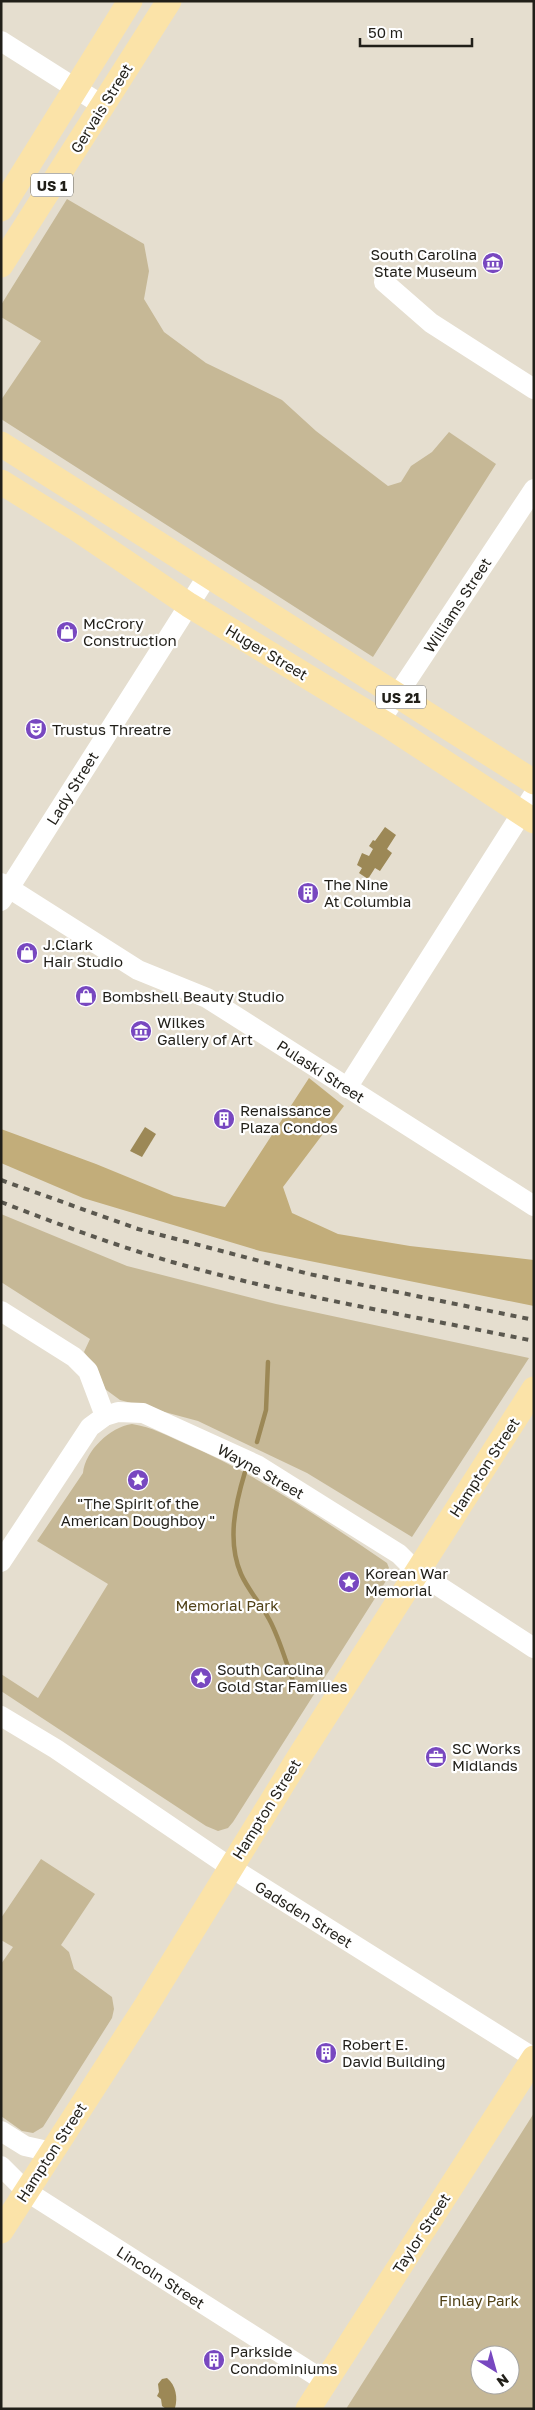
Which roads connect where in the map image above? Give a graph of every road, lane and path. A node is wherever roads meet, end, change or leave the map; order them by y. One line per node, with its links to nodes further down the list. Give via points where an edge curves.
1 (130, 1): 4 (main road, Gervais Street)
2 (169, 1): 5 (main road, Gervais Street / US 1)
3 (1, 41): 4 (street)
4 (76, 89): 5 (street); 6 (main road, Gervais Street)
5 (102, 106): 7 (main road, Gervais Street / US 1)
6 (1, 210)
7 (1, 265)
8 (384, 282): 9 (street, via 431,323)
9 (534, 389)
10 (1, 444): 13 (main road, US 21)
11 (1, 482): 14 (main road, Huger Street / US 21)
12 (534, 489): 15 (street, Williams Street)
13 (208, 575): 14 (street, Lady Street); 15 (main road, US 21)
14 (189, 604): 16 (main road, Huger Street / US 21); 19 (street, Lady Street)
15 (398, 695): 16 (street, Williams Street); 17 (main road, US 21)
16 (380, 721): 18 (main road, Huger Street / US 21)
17 (534, 782)
18 (530, 809): 20 (street)
19 (4, 890): 20 (street, Pulaski Street, via 129,965 207,998)
20 (347, 1088): 21 (street, Pulaski Street)
21 (534, 1206)
22 (1, 1311): 24 (street, via 84,1366)
23 (531, 1394): 26 (main road, Hampton Street)
24 (105, 1416): 25 (street, via 90,1427); 26 (street, Wayne Street, via 129,1411 142,1413 257,1465 398,1554)
25 (1, 1562)
26 (416, 1572): 27 (street, Wayne Street); 29 (main road, Hampton Street)
27 (534, 1648)
28 (1, 1716): 29 (street, Gadsden Street, via 56,1749)
29 (230, 1867): 30 (street, Gadsden Street); 32 (main road, Hampton Street)
30 (534, 2058): 36 (main road, Taylor Street)
31 (1, 2131): 32 (street, via 25,2146)
32 (52, 2152): 34 (main road, Hampton Street)
33 (1, 2166): 34 (street, Lincoln Street)
34 (26, 2191): 35 (main road, Hampton Street); 36 (street, Lincoln Street)
35 (1, 2230)
36 (326, 2382): 37 (main road, Taylor Street)
37 (308, 2409)

